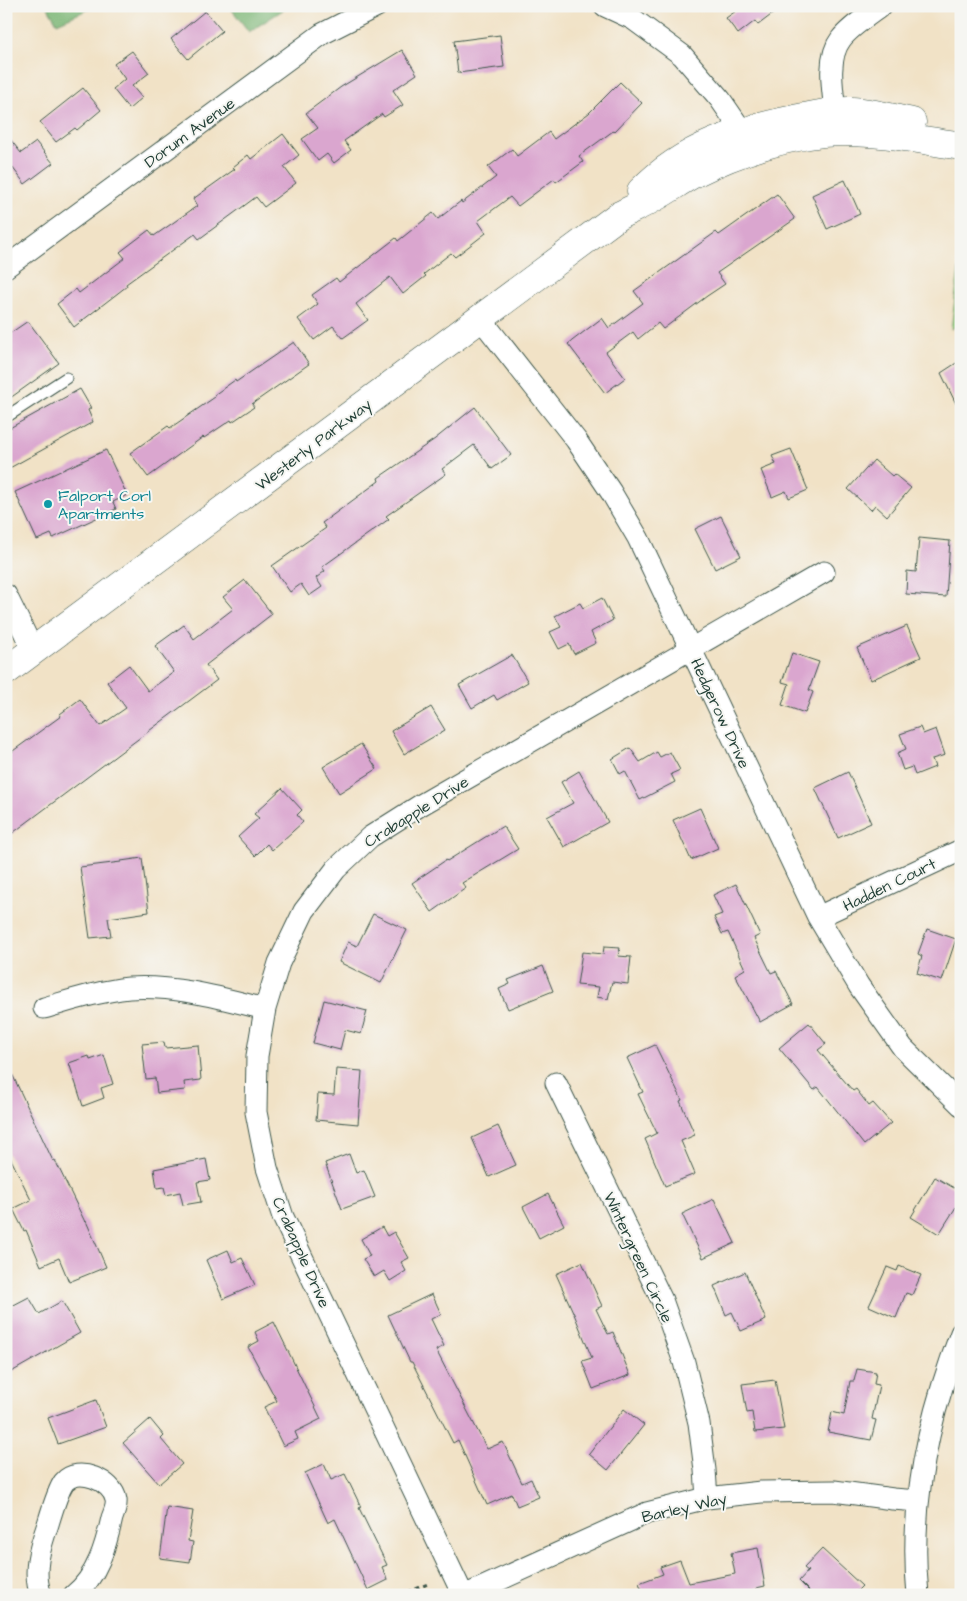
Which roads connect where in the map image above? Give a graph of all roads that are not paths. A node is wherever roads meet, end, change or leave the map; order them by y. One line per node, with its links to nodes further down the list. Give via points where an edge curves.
1 (377, 6): 9 (street, Dorum Avenue, via 322,34)
2 (605, 6): 5 (street, via 633,19 682,55 720,99)
3 (881, 6): 4 (street, via 849,30 836,47 831,73)
4 (837, 122): 5 (main road, Westerly Parkway); 6 (main road, Westerly Parkway, via 851,111); 7 (main road, Westerly Parkway, via 870,133); 8 (main road, Westerly Parkway, via 804,136 733,156 693,174)
5 (742, 131): 8 (main road, Westerly Parkway, via 681,158 651,181)
6 (961, 133)
7 (961, 146)
8 (618, 216): 10 (main road, Westerly Parkway)
9 (6, 267)
10 (480, 319): 15 (street, Hedgerow Drive, via 576,440 611,492 638,538); 16 (main road, Westerly Parkway)
11 (66, 378): 12 (lane)
12 (6, 417)
13 (824, 572): 15 (street, Crabapple Drive)
14 (6, 594): 16 (street)
15 (691, 648): 19 (street, Hedgerow Drive); 21 (street, Crabapple Drive, via 370,837 336,869 304,911 279,963)
16 (34, 652): 17 (main road, Westerly Parkway)
17 (6, 671)
18 (959, 850): 19 (street, Hadden Court)
19 (818, 917): 23 (street, Hedgerow Drive, via 859,986 903,1048)
20 (44, 1008): 21 (street, via 130,988 172,989)
21 (265, 1009): 29 (street, Crabapple Drive, via 257,1056 256,1112 267,1168 283,1217)
22 (556, 1083): 25 (street, Wintergreen Circle, via 662,1300 684,1362 699,1423)
23 (961, 1105)
24 (961, 1334): 26 (street, via 946,1370)
25 (707, 1498): 26 (street, Barley Way, via 761,1492 834,1491); 29 (street, Barley Way, via 648,1512)
26 (918, 1501): 30 (street, via 915,1571)
27 (41, 1595): 28 (street, via 38,1555 64,1482 72,1476 102,1480 113,1491 116,1501 101,1556 92,1574)
28 (74, 1595)
29 (465, 1595)
30 (918, 1595)

